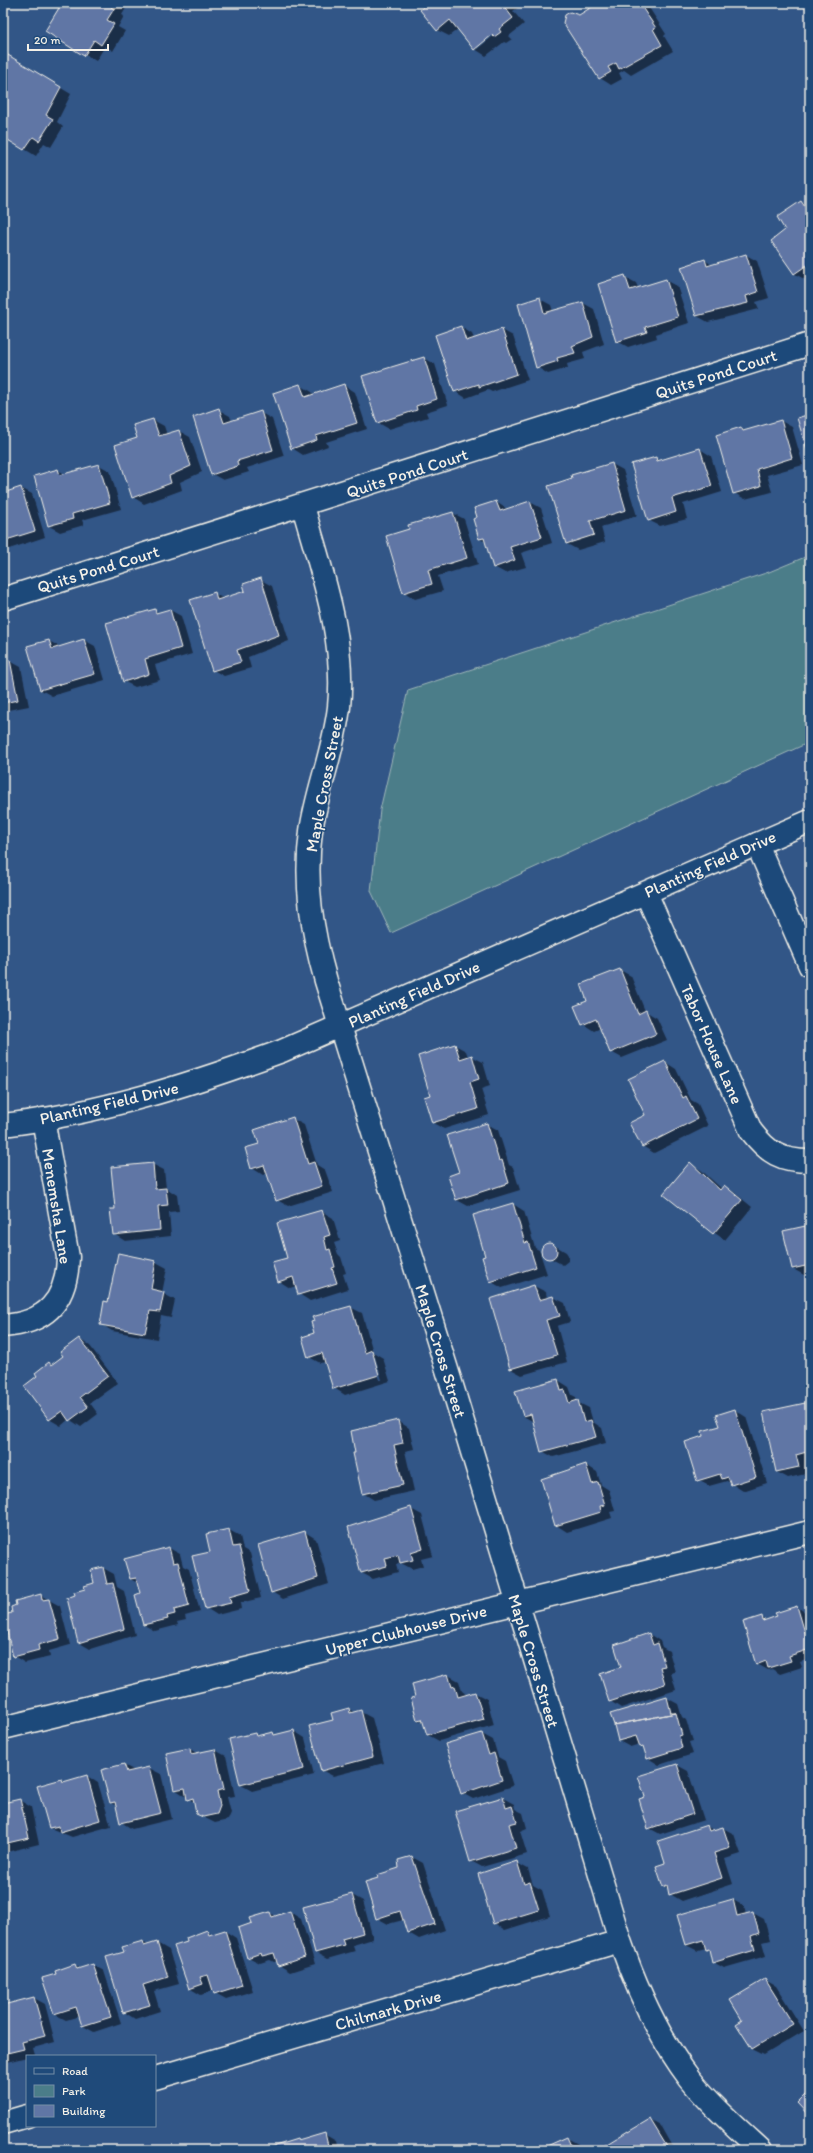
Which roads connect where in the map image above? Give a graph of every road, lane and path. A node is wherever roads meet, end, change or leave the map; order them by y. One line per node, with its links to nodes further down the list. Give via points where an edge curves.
1 (810, 344): 2 (street, Quits Pond Court)
2 (303, 506): 3 (street, Quits Pond Court); 8 (street, Maple Cross Street, via 334,616 340,670 339,707 333,743 311,830 308,867 309,903 318,951)
3 (3, 599)
4 (810, 821): 5 (street, Planting Field Drive)
5 (757, 844): 6 (street, Planting Field Drive); 7 (street)
6 (646, 893): 8 (street, Planting Field Drive); 11 (street, Tabor House Lane, via 751,1131 762,1146 777,1156 794,1161)
7 (810, 966)
8 (341, 1026): 9 (street, Planting Field Drive, via 282,1051 201,1080 117,1104); 14 (street, Maple Cross Street)
9 (43, 1119): 10 (street, Planting Field Drive); 12 (street, Menemsha Lane, via 68,1258 68,1276 62,1293 51,1308 32,1321)
10 (3, 1126)
11 (810, 1161)
12 (3, 1326)
13 (810, 1532): 14 (street, Upper Clubhouse Drive)
14 (516, 1603): 15 (street, Upper Clubhouse Drive); 16 (street, Maple Cross Street)
15 (3, 1728)
16 (620, 1941): 17 (street, Chilmark Drive); 20 (street, Maple Cross Street, via 636,1988 663,2039 700,2090)
17 (156, 2078)
18 (26, 2116): 19 (street)
19 (3, 2123)
20 (748, 2146)

